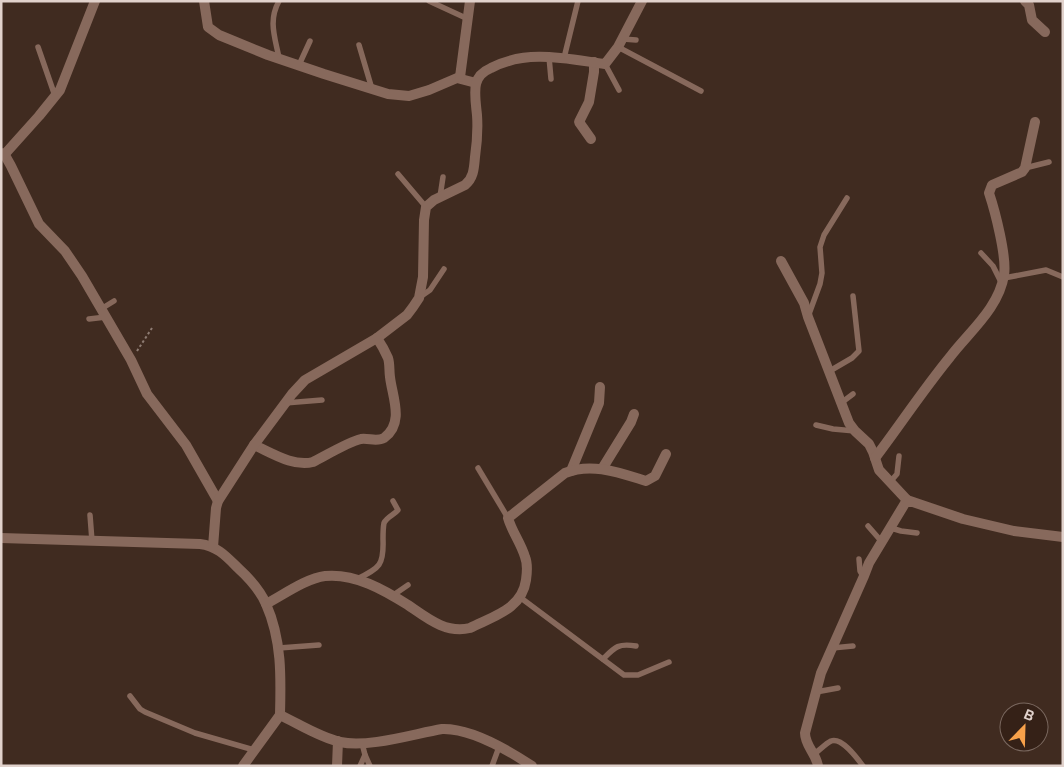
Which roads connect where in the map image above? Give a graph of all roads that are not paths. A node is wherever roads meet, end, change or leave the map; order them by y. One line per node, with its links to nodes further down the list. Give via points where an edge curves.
1 (95, 1): 28 (street)
2 (204, 1): 17 (street, via 208,27)
3 (279, 1): 17 (lane, via 272,22)
4 (429, 1): 9 (lane)
5 (470, 1): 9 (street)
6 (578, 1): 18 (lane)
7 (642, 1): 13 (street)
8 (1026, 1): 10 (street, via 1032,20)
9 (468, 19): 22 (street)
10 (1045, 32)
11 (636, 40): 13 (lane)
12 (310, 42): 21 (lane)
13 (620, 43): 20 (street); 27 (lane)
14 (359, 45): 25 (lane)
15 (38, 47): 28 (lane)
16 (549, 57): 18 (street); 23 (lane); 24 (street, via 527,56 508,60 484,72)
17 (279, 58): 21 (street)
18 (564, 58): 19 (street)
19 (594, 62): 20 (street); 30 (street, via 589,102 578,122)
20 (605, 64): 26 (lane)
21 (299, 65): 25 (street)
22 (460, 77): 24 (street); 25 (street, via 409,96)
23 (551, 80)
24 (476, 83): 36 (street, via 478,125 472,176 470,182)
25 (372, 90)
26 (619, 90)
27 (701, 91)
28 (55, 96): 31 (street)
29 (1035, 122): 33 (street)
30 (591, 139)
31 (3, 154): 47 (street, via 39,224 65,251)
32 (1050, 162): 33 (lane)
33 (1025, 168): 43 (street, via 996,183 989,193 1003,257)
34 (398, 174): 38 (lane)
35 (443, 177): 36 (lane)
36 (440, 197): 38 (street)
37 (847, 198): 48 (lane, via 820,247 822,274)
38 (426, 207): 45 (street)
39 (981, 253): 43 (lane)
40 (781, 261): 48 (street, via 804,302)
41 (444, 269): 45 (lane, via 430,290)
42 (1063, 277): 43 (lane, via 1046,270)
43 (1003, 281): 63 (street, via 991,307)
44 (853, 296): 51 (lane, via 859,351)
45 (419, 298): 50 (street, via 407,315)
46 (114, 301): 47 (lane)
47 (104, 313): 49 (lane); 69 (street, via 147,394 186,445)
48 (808, 317): 51 (street)
49 (89, 319)
50 (377, 338): 55 (street, via 305,380); 60 (street, via 389,360 395,399 394,424 385,437 359,440 306,464)
51 (828, 372): 56 (street)
52 (600, 387): 66 (street, via 600,403)
53 (853, 394): 56 (lane)
54 (322, 400): 55 (lane)
55 (285, 403): 60 (street)
56 (841, 403): 59 (street)
57 (634, 414): 65 (street)
58 (816, 425): 59 (lane)
59 (855, 431): 63 (street, via 869,444)
60 (254, 445): 69 (street)
61 (666, 454): 65 (street, via 655,476 646,480)
62 (899, 456): 67 (lane, via 897,474)
63 (875, 458): 67 (street, via 879,470)
64 (478, 468): 72 (lane)
65 (602, 468): 66 (street)
66 (571, 471): 72 (street)
67 (890, 482): 68 (street)
68 (907, 500): 74 (street); 77 (street, via 963,519)
69 (218, 501): 80 (street)
70 (393, 501): 83 (lane, via 398,510 384,524 380,565)
71 (90, 515): 78 (lane)
72 (508, 518): 86 (street, via 527,566)
73 (868, 526): 79 (lane)
74 (891, 528): 75 (lane); 79 (street)
75 (917, 533)
76 (1, 538): 78 (street)
77 (1063, 538)
78 (92, 541): 80 (street)
79 (882, 542): 82 (street)
80 (213, 547): 87 (street, via 223,552 250,580)
81 (859, 560): 82 (lane)
82 (864, 576): 92 (street)
83 (356, 579): 85 (street); 87 (street, via 319,577)
84 (408, 585): 85 (lane)
85 (392, 596): 86 (street, via 435,623 463,630 513,606)
86 (521, 598): 93 (lane)
87 (266, 604): 91 (street)
88 (320, 645): 91 (lane)
89 (636, 646): 93 (lane, via 619,645)
90 (853, 646): 92 (lane)
91 (279, 648): 98 (street, via 282,671)
92 (832, 648): 96 (street)
93 (603, 659): 94 (lane, via 618,672 629,676)
94 (669, 662)
95 (838, 688): 96 (lane)
96 (816, 692): 103 (street, via 805,733 805,741)
97 (130, 696): 102 (lane, via 145,712 195,733)
98 (280, 715): 99 (street); 102 (street)
99 (338, 741): 100 (street); 106 (street)
100 (362, 743): 101 (street, via 453,728); 104 (lane)
101 (498, 747): 109 (lane); 110 (street)
102 (254, 750): 105 (street)
103 (814, 754): 111 (street); 112 (lane, via 836,741)
104 (365, 756): 107 (lane); 108 (lane)
105 (243, 766)
106 (337, 766)
107 (360, 766)
108 (370, 766)
109 (492, 766)
110 (532, 766)
111 (818, 766)
112 (863, 766)

